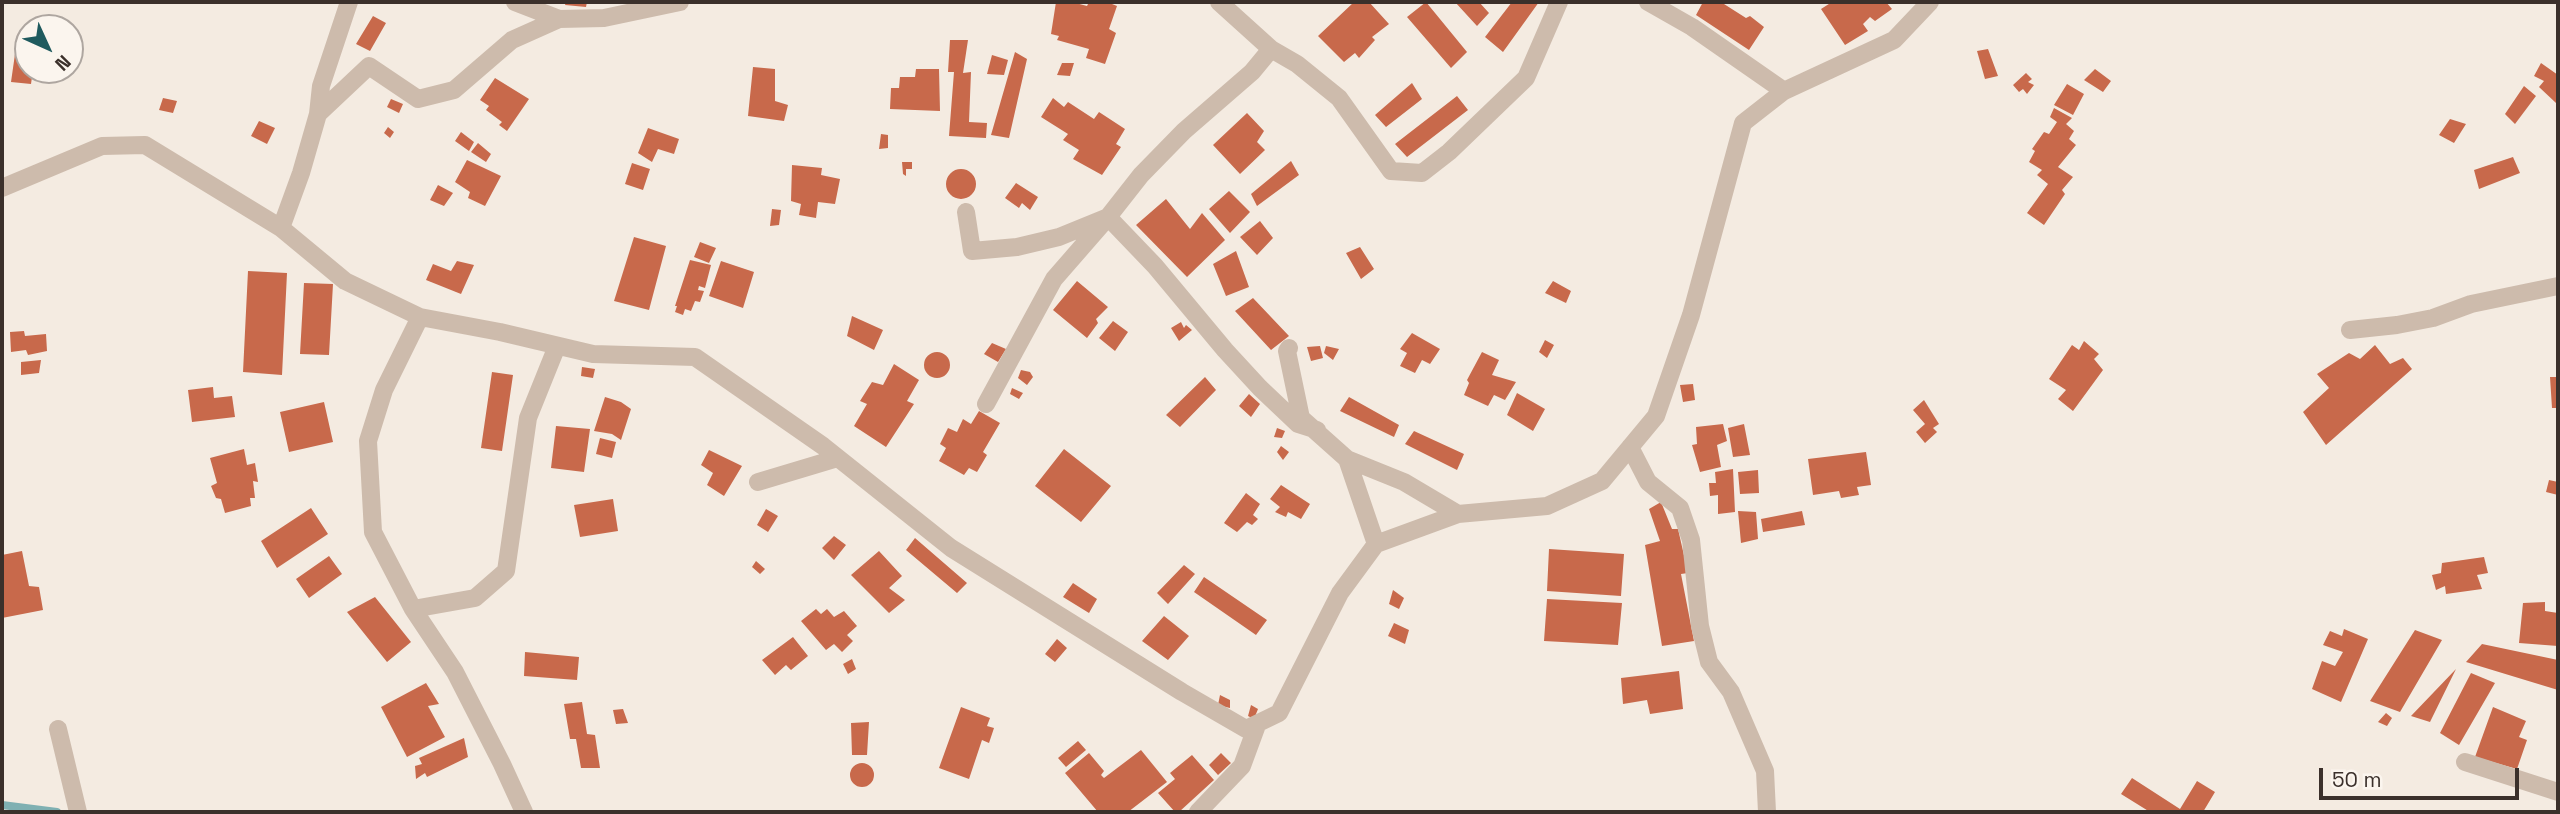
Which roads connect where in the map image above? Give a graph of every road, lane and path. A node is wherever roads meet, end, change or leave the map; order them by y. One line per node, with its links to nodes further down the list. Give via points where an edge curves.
1 (349, 2): 11 (street, via 321,86)
2 (516, 2): 8 (street)
3 (680, 2): 8 (street, via 604,18)
4 (1219, 2): 9 (street)
5 (1559, 2): 9 (street, via 1526,78 1422,173 1391,171 1339,98)
6 (1648, 2): 10 (street)
7 (1929, 2): 10 (street, via 1894,40)
8 (559, 19): 11 (street, via 512,40 454,90 418,99 370,60)
9 (1271, 49): 14 (street, via 1141,175)
10 (1784, 91): 23 (street, via 1742,123 1691,315 1656,416)
11 (318, 114): 15 (street)
12 (2, 188): 15 (street, via 102,146 145,145)
13 (966, 212): 14 (street, via 972,251 1038,242)
14 (1108, 217): 21 (street, via 1054,279); 22 (street, via 1260,388 1298,424)
15 (281, 228): 17 (street, via 345,281)
16 (2558, 286): 18 (street, via 2471,304 2397,326)
17 (419, 317): 19 (street); 29 (street, via 384,390 368,441 373,532)
18 (2350, 330)
19 (557, 346): 24 (street, via 593,354 695,357); 29 (street, via 528,418 506,571 475,598)
20 (1289, 348): 22 (street, via 1301,418)
21 (986, 404)
22 (1317, 430): 25 (street)
23 (1630, 447): 27 (street, via 1602,481 1547,506); 37 (street, via 1648,482 1680,508 1691,540 1700,626 1709,662 1731,692 1765,771)
24 (838, 458): 26 (street); 28 (street, via 951,548 1246,729 1279,713 1340,593)
25 (1347, 459): 27 (street, via 1404,482); 28 (street)
26 (758, 482)
27 (1458, 514): 28 (street)
28 (1376, 544)
29 (413, 609): 35 (street, via 455,672)
30 (1256, 728): 36 (street, via 1242,766)
31 (58, 729): 34 (street)
32 (2465, 762): 33 (street)
33 (2558, 792)
34 (77, 803)
35 (524, 812)
36 (1198, 812)
37 (1767, 812)

